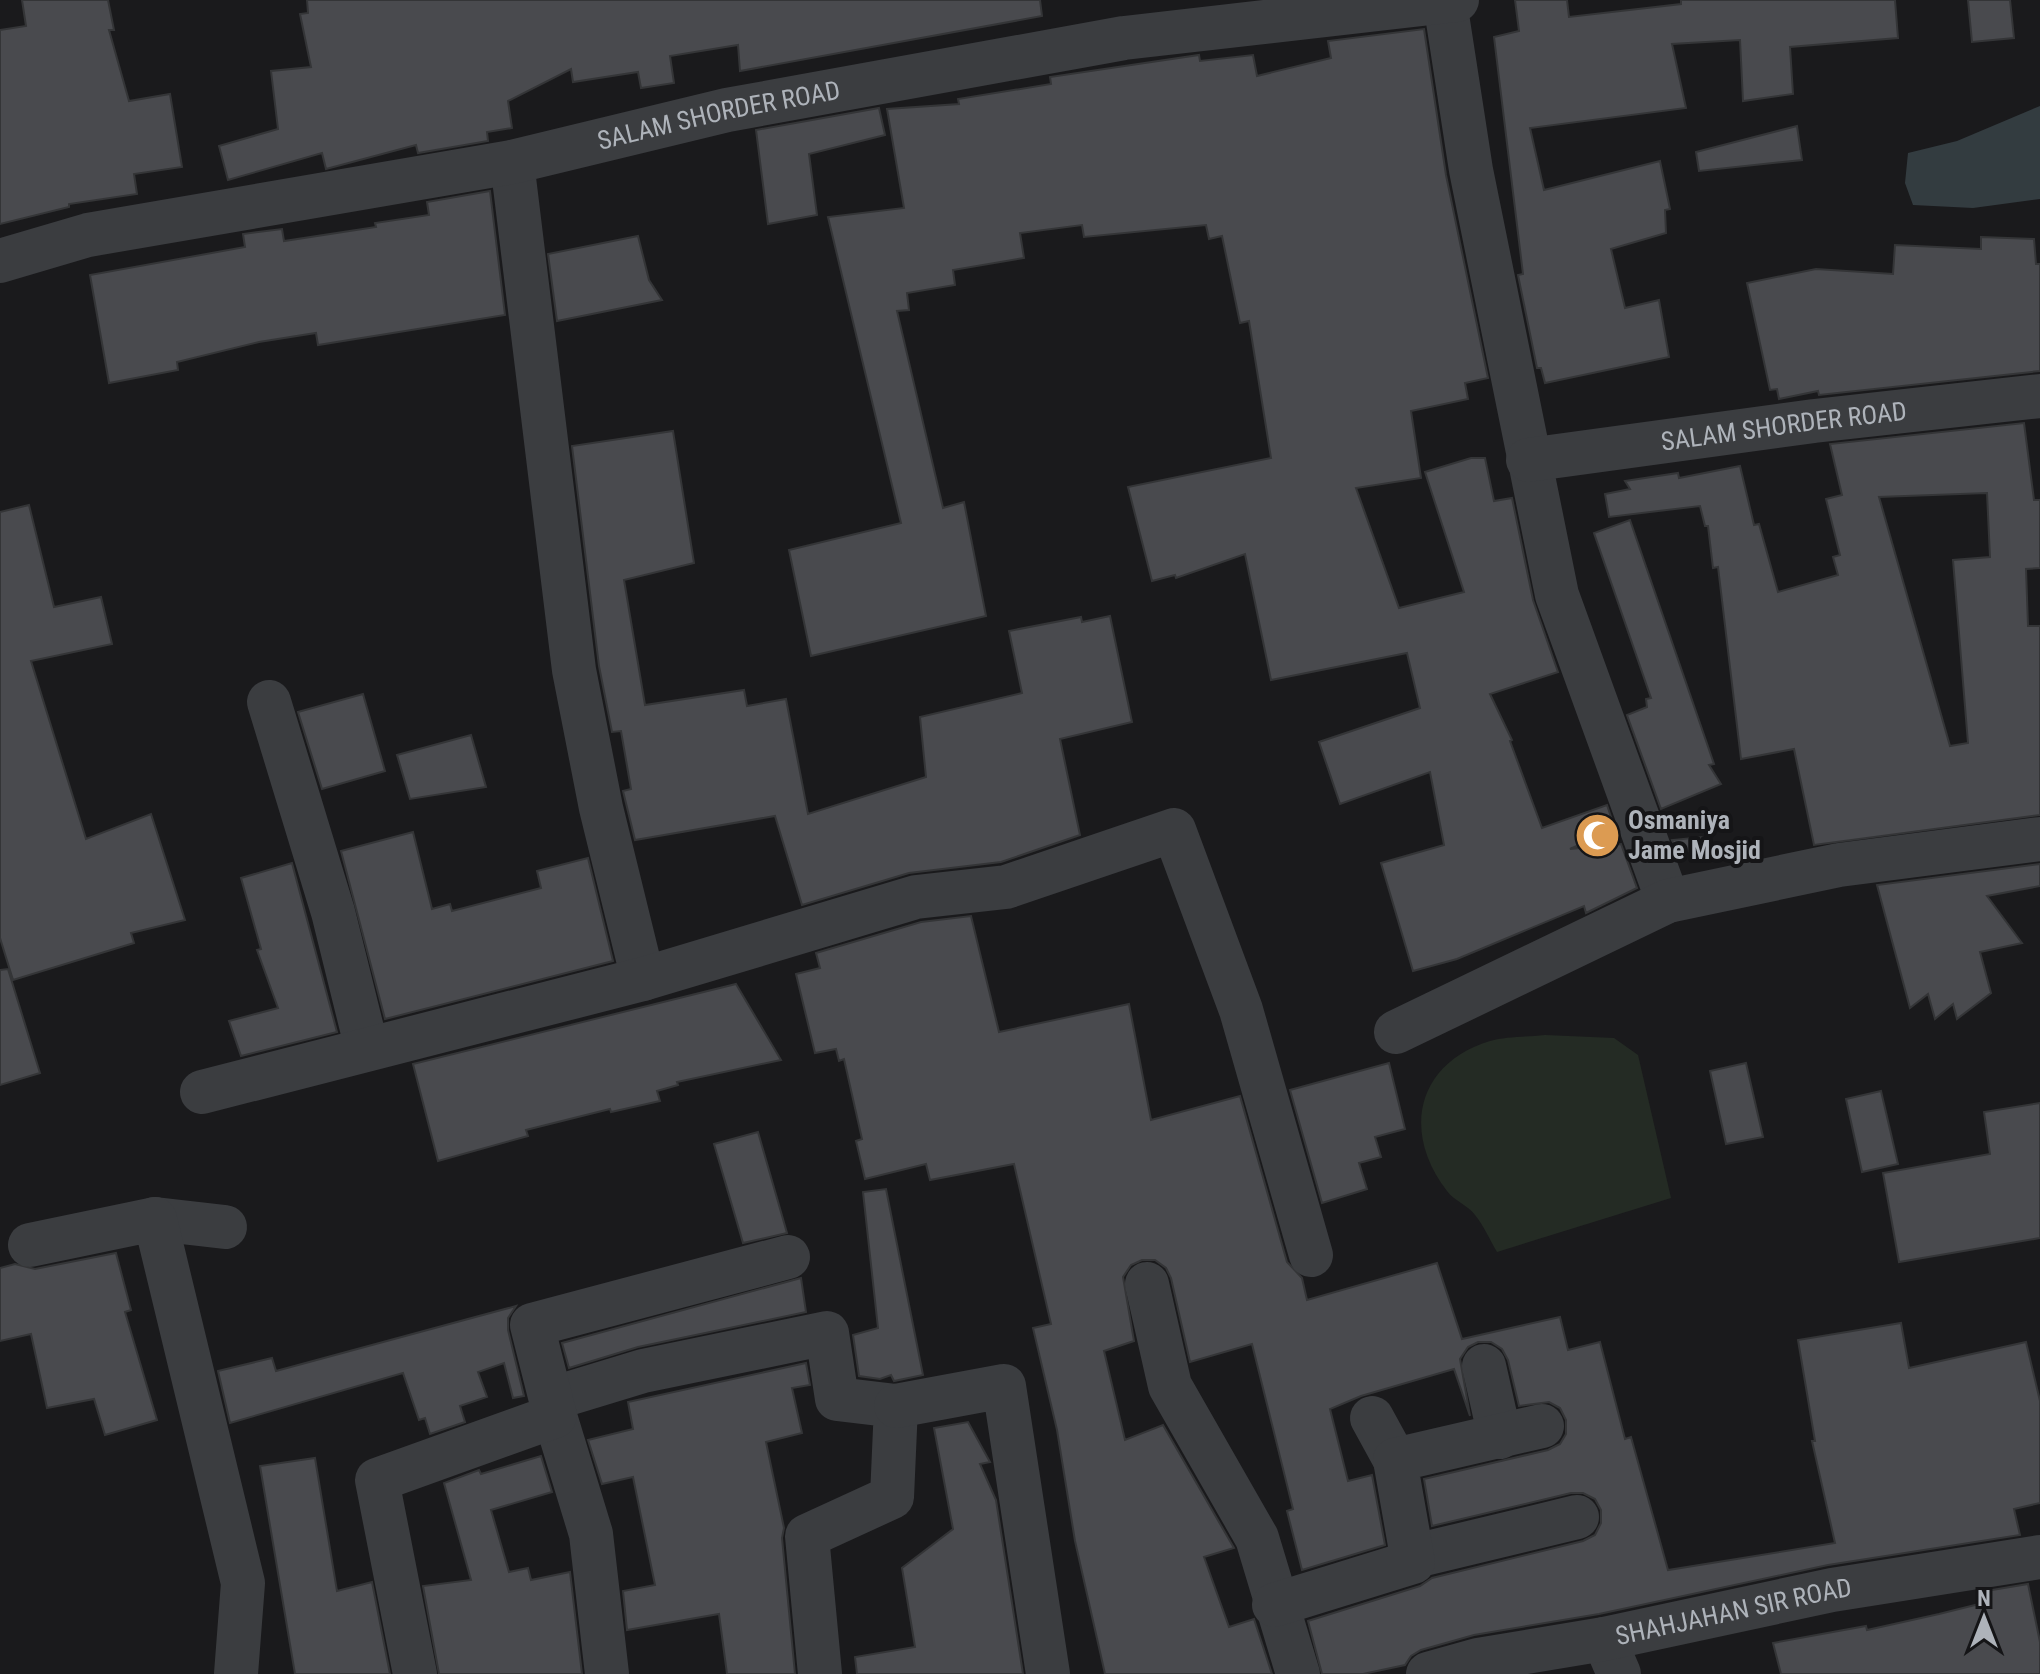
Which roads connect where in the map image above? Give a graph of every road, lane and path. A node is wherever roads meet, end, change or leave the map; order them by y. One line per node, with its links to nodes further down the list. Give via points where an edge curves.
1 (1451, 1): 2 (street, SALAM SHORDER ROAD, via 1124,38 727,110); 5 (street, SALAM SHORDER ROAD, via 1471,170)
2 (512, 162): 3 (street, SALAM SHORDER ROAD, via 88,235); 9 (street, via 574,670)
3 (0, 261)
4 (2040, 396): 5 (street, SALAM SHORDER ROAD)
5 (1528, 460): 8 (street, SALAM SHORDER ROAD, via 1557,595)
6 (269, 702): 11 (street, via 333,912)
7 (2040, 839): 8 (street, via 1839,865)
8 (1668, 901): 10 (street)
9 (643, 979): 11 (street); 16 (street, via 916,897 1006,887 1174,830 1241,1010)
10 (1396, 1032)
11 (367, 1049): 12 (street)
12 (202, 1092)
13 (155, 1219): 14 (street); 15 (street); 31 (street, via 243,1583)
14 (225, 1227)
15 (30, 1245)
16 (1311, 1255)
17 (788, 1257): 21 (street, via 532,1325)
18 (1147, 1284): 29 (street, via 1170,1386 1257,1538)
19 (1484, 1366): 24 (street)
20 (896, 1406): 21 (street, via 837,1399 827,1333 643,1371); 34 (street, via 892,1497 807,1536); 35 (street, via 1004,1386)
21 (553, 1407): 32 (street, via 377,1480); 33 (street, via 591,1534)
22 (1372, 1418): 25 (street)
23 (1542, 1426): 24 (street)
24 (1500, 1437): 25 (street)
25 (1395, 1460): 27 (street)
26 (1577, 1517): 27 (street)
27 (1411, 1557): 29 (street, via 1413,1562)
28 (2040, 1557): 30 (street, SHAHJAHAN SIR ROAD, via 1832,1590)
29 (1274, 1605): 36 (street)
30 (1612, 1656): 37 (street, SHAHJAHAN SIR ROAD, via 1478,1660)
31 (236, 1674)
32 (415, 1674)
33 (607, 1674)
34 (820, 1674)
35 (1048, 1674)
36 (1298, 1674)
37 (1428, 1674)

